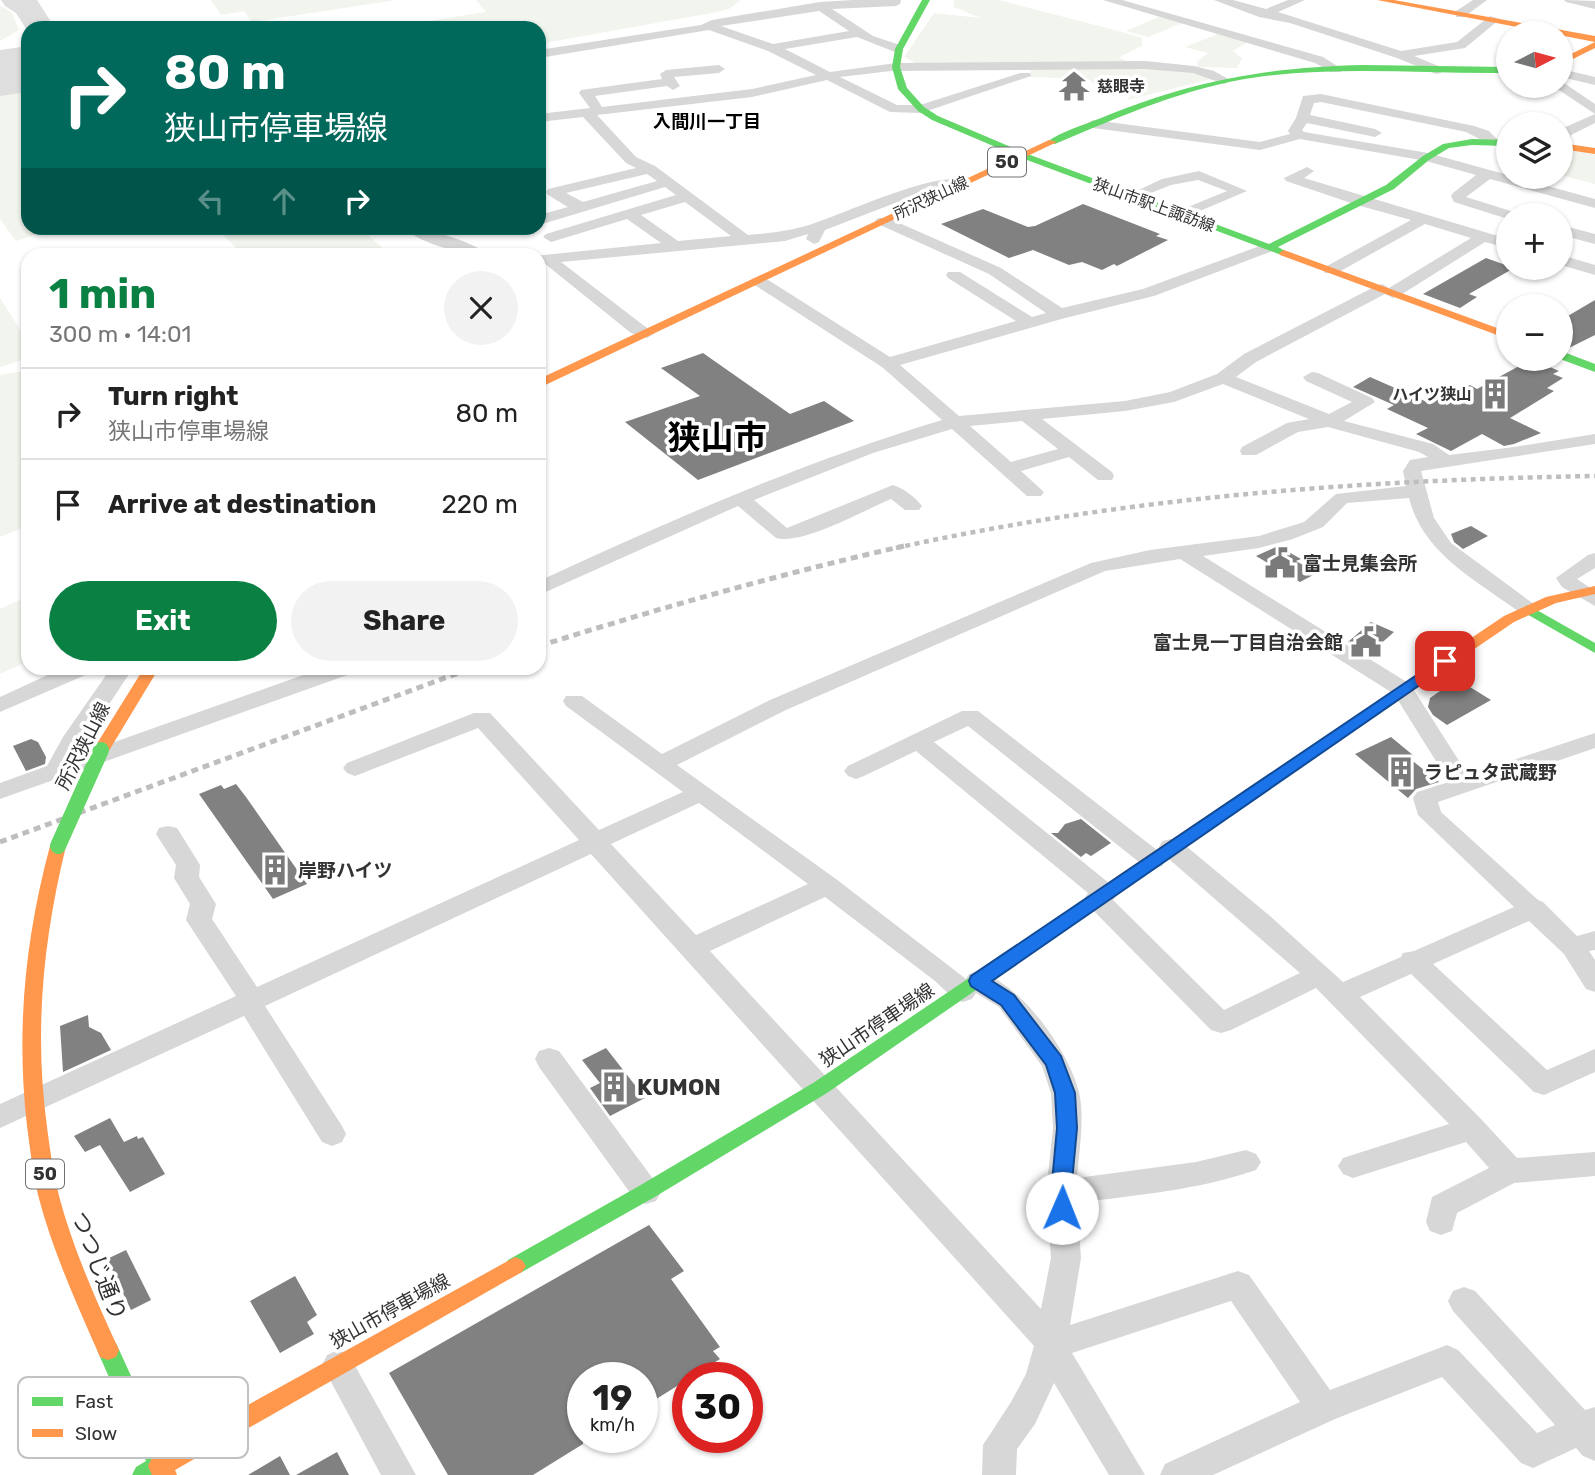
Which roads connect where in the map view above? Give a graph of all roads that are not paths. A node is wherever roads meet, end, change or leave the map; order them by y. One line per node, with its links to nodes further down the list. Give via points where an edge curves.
1 (926, 0): 24 (main road)
2 (1110, 0): 17 (street)
3 (1220, 0): 11 (street)
4 (1299, 0): 11 (street)
5 (1381, 0): 12 (main road)
6 (1481, 0): 12 (street)
7 (1570, 0): 9 (street)
8 (897, 2): 10 (street)
9 (1595, 5)
10 (820, 6): 15 (street); 18 (street, via 832,20)
11 (1268, 12): 17 (street); 26 (street)
12 (1460, 14): 13 (main road)
13 (1494, 19): 14 (main road); 26 (street, via 1461,45)
14 (1503, 21)
15 (708, 26): 19 (street); 25 (street)
16 (762, 31): 19 (street)
17 (1221, 32): 30 (street)
18 (858, 33): 23 (street); 24 (street)
19 (737, 35): 23 (street)
20 (1573, 36): 21 (main road)
21 (1595, 39)
22 (1595, 45): 27 (main road)
23 (772, 48): 33 (street)
24 (899, 49): 28 (main road)
25 (546, 53)
26 (1401, 55): 31 (street)
27 (1573, 56)
28 (896, 68): 33 (street); 36 (street, via 1133,65 1199,69); 44 (main road, 狭山市駅上諏訪線, via 903,89)
29 (719, 69): 38 (street, via 666,75)
30 (1336, 69): 31 (main road, 所沢狭山線 / 50); 36 (main road, 所沢狭山線 / 50)
31 (1436, 70): 32 (main road, 所沢狭山線 / 50)
32 (1496, 70)
33 (829, 75): 41 (street, via 764,91); 44 (street, via 895,109)
34 (1024, 76): 44 (street)
35 (1573, 76): 37 (street)
36 (1224, 80): 51 (main road, 所沢狭山線 / 50, via 1155,98)
37 (1595, 81)
38 (669, 82): 39 (street); 41 (street)
39 (608, 90): 43 (street); 45 (street, via 586,93)
40 (1573, 94): 46 (street)
41 (688, 100): 43 (street)
42 (546, 104): 47 (street)
43 (623, 107): 45 (street)
44 (921, 109): 59 (main road, 狭山市駅上諏訪線)
45 (590, 110): 47 (street); 61 (street)
46 (1595, 110)
47 (561, 114): 48 (street)
48 (546, 117)
49 (1303, 118): 53 (street, via 1295,128); 54 (street, via 1306,102 1313,97 1398,120 1476,131); 56 (street, via 1385,135)
50 (1595, 118): 52 (street)
51 (1093, 124): 53 (street, via 1260,146); 59 (main road, 所沢狭山線 / 50)
52 (1573, 128)
53 (1300, 135): 56 (street)
54 (1496, 140)
55 (1496, 142): 60 (main road, via 1458,144)
56 (1374, 147): 60 (street)
57 (1573, 148): 58 (main road)
58 (1595, 151)
59 (1022, 155): 67 (main road, 所沢狭山線 / 50); 69 (main road, 狭山市駅上諏訪線)
60 (1427, 158): 64 (street); 70 (main road, via 1409,176)
61 (631, 160): 62 (street); 65 (street)
62 (650, 169): 66 (street); 72 (street, via 554,192)
63 (1307, 171): 70 (street, via 1292,178)
64 (1487, 174): 71 (street); 73 (street, via 1458,196)
65 (546, 180)
66 (665, 183): 68 (street); 72 (street)
67 (963, 183): 78 (main road, 所沢狭山線 / 50); 79 (street, via 918,190)
68 (686, 197): 74 (street); 85 (street)
69 (1131, 197): 75 (main road, 狭山市駅上諏訪線); 75 (street, via 1199,175 1240,191)
70 (1364, 201): 77 (street); 88 (main road)
71 (1595, 204)
72 (580, 207): 76 (street)
73 (1496, 211)
74 (629, 214): 82 (street); 87 (street)
75 (1181, 215): 88 (main road, 狭山市駅上諏訪線)
76 (546, 218)
77 (1423, 219): 83 (street); 94 (street)
78 (883, 221): 90 (main road, 所沢狭山線 / 50); 99 (street, via 995,271)
79 (819, 227): 85 (street); 90 (street, via 812,244)
80 (1573, 233): 84 (street)
81 (429, 235): 89 (street)
82 (551, 237)
83 (1483, 237): 86 (street); 98 (street)
84 (1595, 239)
85 (745, 240): 87 (street)
86 (1496, 241)
87 (675, 246): 91 (street)
88 (1270, 247): 94 (main road, 狭山市駅上諏訪線); 99 (street, via 1148,293)
89 (467, 248)
90 (816, 253): 97 (main road, 所沢狭山線 / 50)
91 (546, 258)
92 (546, 260): 102 (street)
93 (1573, 264): 95 (street)
94 (1331, 270): 98 (main road, 狭山市駅上諏訪線)
95 (1595, 270)
96 (954, 275): 100 (street)
97 (759, 281): 102 (main road, 所沢狭山線 / 50); 104 (street)
98 (1387, 291): 101 (main road, 狭山市駅上諏訪線); 107 (street, via 1250,358)
99 (1060, 314): 100 (street)
100 (1029, 322): 104 (street)
101 (1496, 332)
102 (647, 333): 108 (main road, 所沢狭山線 / 50)
103 (1573, 360): 105 (main road)
104 (888, 363): 111 (street)
105 (1595, 368)
106 (1312, 377): 110 (street, via 1366,402)
107 (1223, 378): 109 (street, via 1154,401); 110 (street)
108 (546, 381)
109 (1027, 416): 111 (street); 113 (street)
110 (1330, 421): 114 (street, via 1293,427); 115 (street, via 1426,448)
111 (955, 422): 116 (street); 120 (street, via 866,449)
112 (1595, 439): 115 (street)
113 (1072, 451): 116 (street); 117 (street)
114 (1249, 451)
115 (1446, 461): 118 (street, via 1417,464 1412,471)
116 (1007, 469): 119 (street)
117 (1105, 476)
118 (1419, 491): 122 (street, via 1343,498 1311,526); 126 (street, via 1424,518 1444,547)
119 (1034, 492)
120 (741, 499): 121 (street, via 783,534 893,491); 124 (street, via 685,520)
121 (912, 506)
122 (1186, 554): 132 (street); 137 (street, via 1098,567 778,705)
123 (1595, 559): 125 (street, via 1566,578)
124 (546, 586)
125 (1590, 594): 126 (main road, 狭山市停車場線)
126 (1528, 609): 127 (main road); 132 (main road, 狭山市停車場線)
127 (1595, 649)
128 (66, 675): 134 (street)
129 (113, 675): 140 (street)
130 (148, 675): 146 (main road, 所沢狭山線 / 50, bridge, via 101,750)
131 (306, 675): 140 (street)
132 (1402, 689): 141 (street); 147 (main road, 狭山市停車場線)
133 (574, 701): 137 (street)
134 (0, 705)
135 (1595, 740): 141 (street)
136 (919, 742): 139 (street); 147 (street, via 970,716); 149 (street)
137 (662, 764): 143 (street)
138 (355, 768): 145 (street, via 482,718)
139 (856, 771)
140 (55, 772): 142 (street)
141 (1462, 785): 150 (street, via 1424,798 1430,814)
142 (0, 791)
143 (701, 793): 145 (street); 148 (street)
144 (168, 834): 158 (street, via 188,865 186,878 203,904 199,920)
145 (597, 841): 152 (street); 158 (street)
146 (58, 846): 162 (main road, つつじ通り / 50, via 30,979 27,1060)
147 (1162, 854): 149 (main road, 狭山市停車場線); 154 (street)
148 (827, 885): 152 (street); 156 (street, via 944,974)
149 (1101, 896): 154 (street, via 1221,1023); 156 (main road, 狭山市停車場線)
150 (1534, 908): 151 (street); 153 (street)
151 (1584, 943): 155 (street)
152 (692, 948): 161 (street)
153 (1412, 960): 157 (street); 160 (street, via 1544,1084)
154 (1318, 976): 157 (street)
155 (1595, 982)
156 (971, 987): 161 (main road, 狭山市停車場線); 171 (street, via 1007,1000 1054,1062 1065,1093 1067,1128)
157 (1340, 995): 164 (street)
158 (251, 1001): 162 (street); 165 (street)
159 (549, 1059): 170 (street)
160 (1595, 1060)
161 (820, 1088): 170 (main road, 狭山市停車場線); 174 (street)
162 (32, 1102): 163 (street); 176 (main road, つつじ通り / 50, via 49,1194 87,1304)
163 (0, 1117)
164 (1472, 1128): 168 (street); 169 (street)
165 (332, 1134)
166 (1246, 1163): 171 (street)
167 (1595, 1164): 169 (street)
168 (1353, 1166)
169 (1510, 1171): 172 (street, via 1443,1206)
170 (646, 1192): 175 (main road, 狭山市停車場線)
171 (1061, 1193): 174 (street, via 1066,1258)
172 (1441, 1222)
173 (1464, 1301): 179 (street)
174 (1051, 1342): 177 (street, via 1073,1339 1238,1284); 184 (street, via 1023,1413 1000,1445); 185 (street)
175 (338, 1365): 178 (main road, 狭山市停車場線); 183 (street)
176 (120, 1377)
177 (1323, 1408): 179 (street, via 1447,1360 1533,1452); 186 (street)
178 (248, 1419)
179 (1590, 1432)
180 (182, 1458): 181 (main road, 狭山市停車場線)
181 (162, 1470): 182 (main road)
182 (144, 1475)
183 (399, 1475)
184 (999, 1475)
185 (1128, 1475)
186 (1177, 1475)

